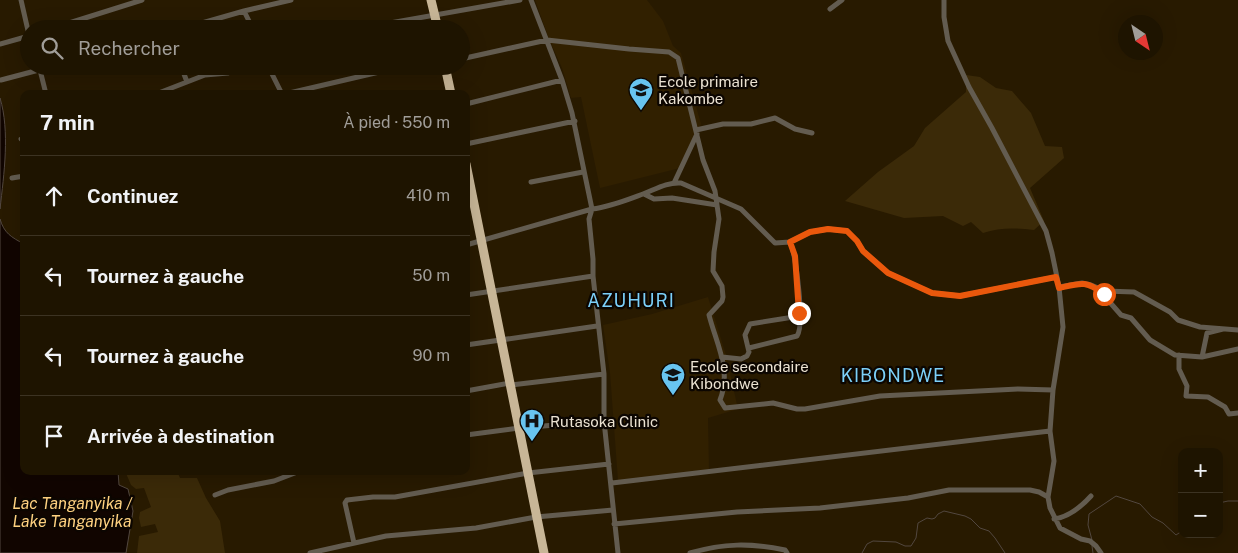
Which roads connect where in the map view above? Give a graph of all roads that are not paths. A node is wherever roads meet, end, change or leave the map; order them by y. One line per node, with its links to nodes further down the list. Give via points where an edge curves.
1 (21, 0): 12 (street)
2 (142, 0): 13 (street)
3 (291, 0): 10 (street)
4 (431, 0): 11 (highway)
5 (520, 0): 11 (street)
6 (531, 0): 19 (street)
7 (842, 0): 9 (street)
8 (944, 0): 56 (street, via 948,41 1046,231)
9 (830, 9)
10 (244, 11): 14 (street); 15 (street)
11 (434, 14): 16 (street); 17 (highway)
12 (26, 20)
13 (79, 20)
14 (212, 20)
15 (248, 20)
16 (403, 20)
17 (436, 20)
18 (20, 38): 20 (street)
19 (548, 40): 21 (street); 30 (street); 39 (street, via 669,52 678,58)
20 (0, 44)
21 (470, 56)
22 (20, 74): 29 (street)
23 (42, 75): 32 (street)
24 (184, 75): 31 (street)
25 (205, 75): 31 (street)
26 (273, 75): 34 (street)
27 (366, 75): 35 (street)
28 (447, 75): 36 (highway)
29 (1, 80)
30 (562, 80): 37 (street); 38 (street)
31 (187, 82): 33 (street)
32 (45, 90)
33 (166, 90)
34 (282, 90)
35 (301, 90)
36 (450, 90)
37 (470, 103)
38 (575, 121): 41 (street); 42 (street)
39 (697, 132): 40 (street, via 713,125 751,124 775,118 795,129); 46 (street); 49 (street)
40 (812, 133)
41 (470, 143)
42 (583, 172): 45 (street); 51 (street)
43 (20, 177): 44 (street)
44 (12, 178)
45 (531, 182)
46 (674, 183): 47 (street); 49 (street)
47 (644, 194): 50 (street, via 654,199 672,198); 51 (street)
48 (470, 197): 52 (highway)
49 (717, 198): 50 (street); 53 (street, via 741,209 775,243)
50 (717, 205): 70 (street, via 719,230 713,271 722,286 723,297 709,315)
51 (592, 209): 52 (street); 55 (street, via 589,219)
52 (482, 242): 54 (street); 59 (highway)
53 (790, 242): 56 (street, via 810,232 828,229 847,231 863,251 888,273 932,293 960,296); 61 (street, via 795,256)
54 (470, 244)
55 (592, 276): 59 (street); 62 (street)
56 (1056, 277): 58 (street)
57 (1091, 285): 58 (street, via 1082,283); 63 (street, via 1105,291 1134,292 1178,320 1200,327); 69 (street, via 1104,294 1121,315 1131,318 1150,340)
58 (1059, 288): 75 (street, via 1063,327)
59 (492, 290): 60 (street); 65 (highway)
60 (470, 294)
61 (800, 316): 67 (street, via 798,335); 67 (street, via 750,324 745,335)
62 (597, 326): 65 (street); 72 (street)
63 (1223, 329): 64 (street); 71 (street, via 1206,333)
64 (1238, 330)
65 (502, 339): 66 (street); 73 (highway)
66 (470, 344)
67 (749, 348): 70 (street, via 744,358)
68 (1238, 349): 71 (street)
69 (1179, 356): 71 (street); 76 (street, via 1179,369 1187,386 1186,396 1208,398 1225,407 1229,414)
70 (722, 357): 75 (street, via 725,386 720,400 725,408 773,403 805,409 880,396)
71 (1202, 357)
72 (604, 374): 73 (street); 77 (street)
73 (511, 384): 74 (street); 78 (highway)
74 (470, 390)
75 (1053, 390): 79 (street)
76 (1238, 413)
77 (604, 421): 78 (street); 81 (street)
78 (519, 428): 80 (street); 82 (highway)
79 (1050, 431): 84 (street); 87 (street, via 1054,461)
80 (470, 434)
81 (609, 464): 82 (street); 84 (street)
82 (528, 473): 89 (highway); 92 (street, via 395,497 347,500)
83 (291, 475): 85 (street, via 274,482)
84 (612, 483): 88 (street)
85 (215, 495)
86 (1091, 496): 90 (street, via 1072,513)
87 (1048, 497): 90 (street); 91 (street, via 1030,490 949,490 820,508)
88 (613, 510): 89 (street); 91 (street)
89 (536, 517): 92 (street); 94 (highway)
90 (1054, 519): 98 (street, via 1060,528 1090,541)
91 (614, 524): 95 (street)
92 (354, 543): 93 (street)
93 (310, 553)
94 (544, 553)
95 (618, 553)
96 (690, 553): 97 (street, via 718,546 749,544)
97 (787, 553)
98 (1101, 553)

